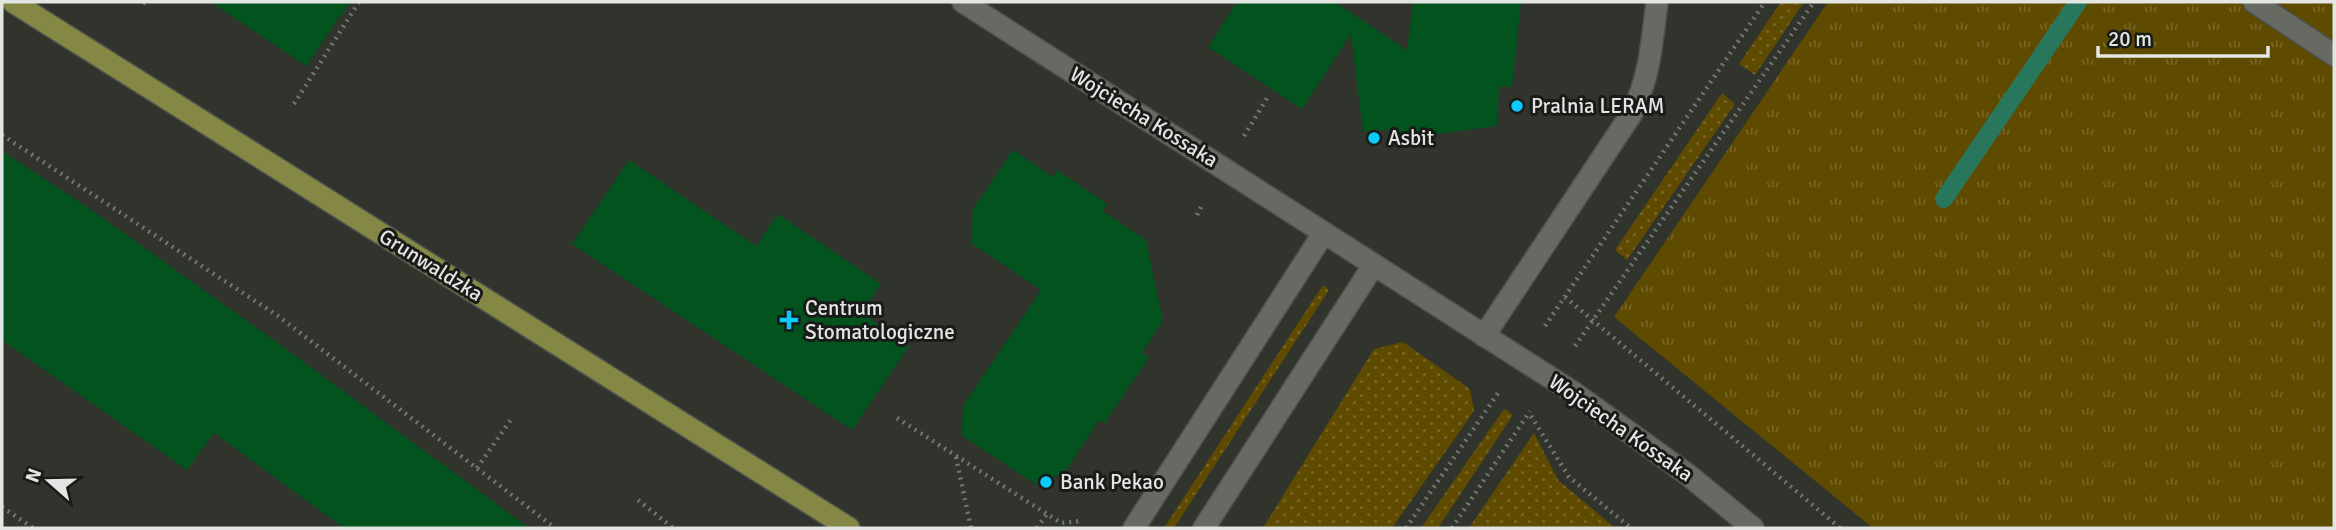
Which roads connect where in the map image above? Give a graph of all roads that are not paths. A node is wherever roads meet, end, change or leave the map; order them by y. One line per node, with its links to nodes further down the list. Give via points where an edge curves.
1 (13, 2): 9 (main road, Grunwaldzka)
2 (963, 2): 6 (street, Wojciecha Kossaka)
3 (1657, 2): 8 (street, via 1647,77 1632,113)
4 (2255, 2): 5 (street)
5 (2334, 55)
6 (1323, 234): 7 (street, Wojciecha Kossaka); 10 (street)
7 (1373, 266): 8 (street, Wojciecha Kossaka); 11 (street)
8 (1484, 336): 12 (street, Wojciecha Kossaka, via 1688,474)
9 (849, 528)
10 (1133, 528)
11 (1204, 528)
12 (1753, 528)

